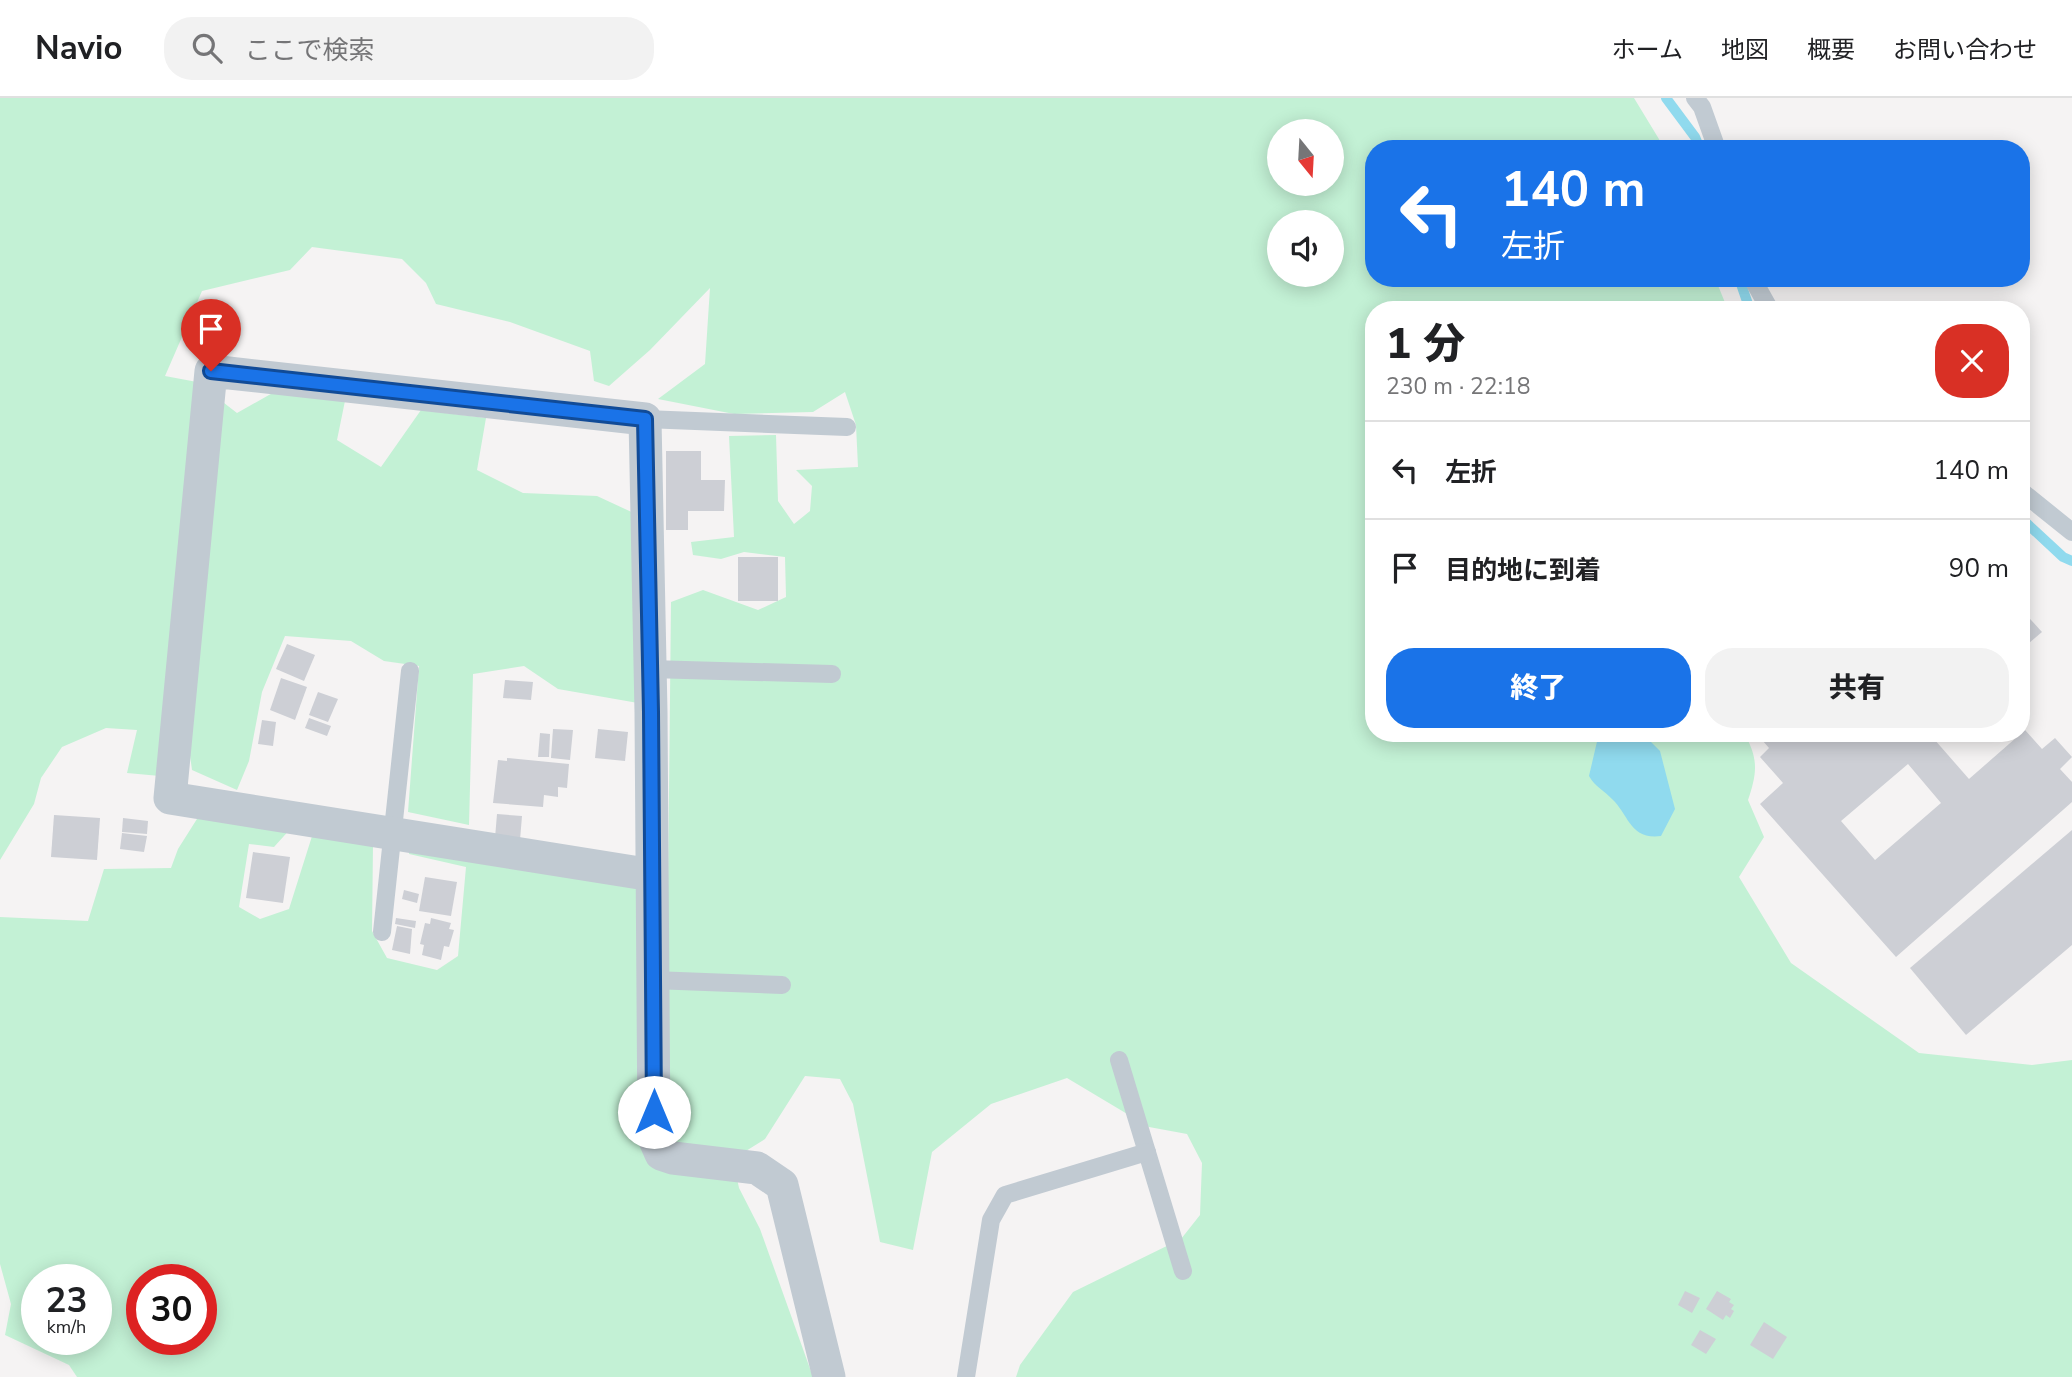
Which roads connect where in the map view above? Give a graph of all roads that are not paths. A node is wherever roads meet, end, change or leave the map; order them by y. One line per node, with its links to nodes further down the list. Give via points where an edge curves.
1 (1695, 98): 2 (lane)
2 (1714, 140)
3 (645, 419): 4 (lane); 7 (street); 10 (street, via 211,371 170,798)
4 (847, 428)
5 (2030, 498): 6 (lane)
6 (2072, 532)
7 (650, 669): 9 (lane); 11 (street)
8 (410, 671): 10 (lane)
9 (832, 674)
10 (392, 834): 11 (street); 12 (lane)
11 (652, 875): 13 (street)
12 (382, 932)
13 (653, 980): 14 (lane); 18 (street, via 654,1138 661,1154 757,1168 782,1185)
14 (782, 985)
15 (1119, 1060): 16 (lane)
16 (1147, 1152): 17 (lane); 19 (lane, via 1006,1195 991,1220)
17 (1183, 1271)
18 (830, 1377)
19 (965, 1377)

